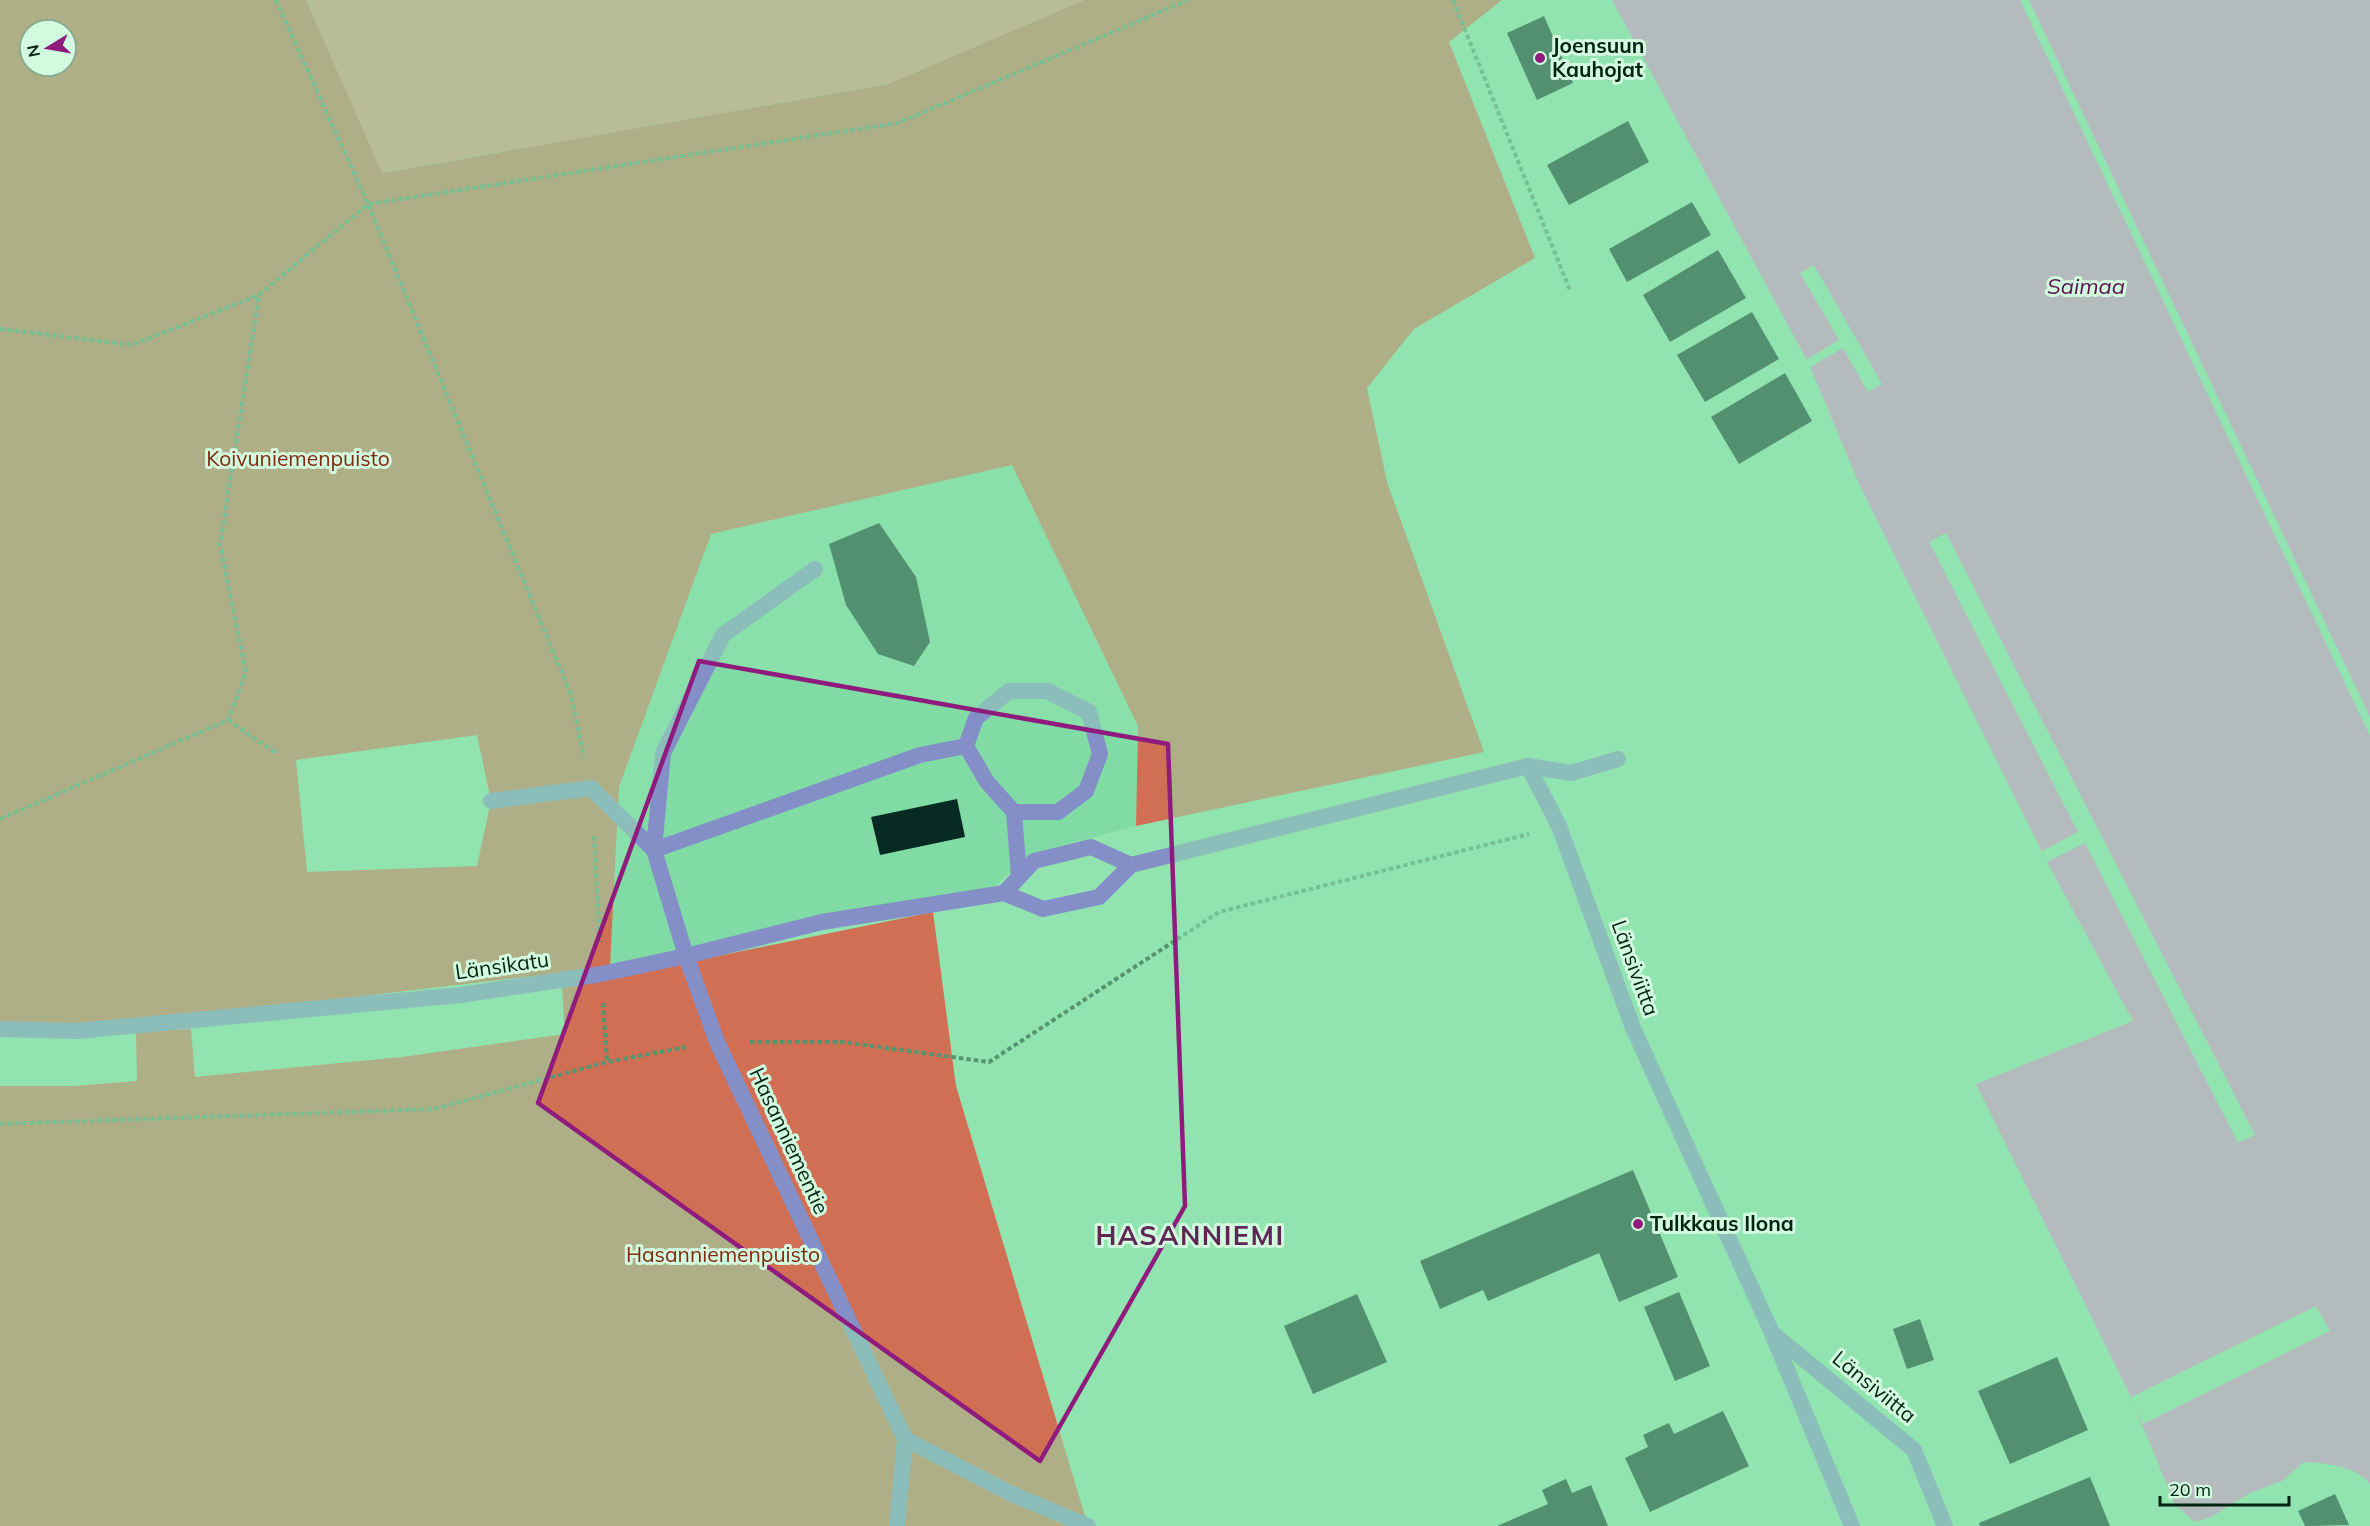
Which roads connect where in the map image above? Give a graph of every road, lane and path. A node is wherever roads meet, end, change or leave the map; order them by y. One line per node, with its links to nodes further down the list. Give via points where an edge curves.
1 (276, 0): 4 (path)
2 (1188, 0): 4 (path, via 898,123)
3 (1453, 0): 5 (path)
4 (368, 204): 6 (path); 14 (path, via 571,695)
5 (1570, 290)
6 (260, 295): 7 (path, via 132,345); 9 (path, via 220,545 246,672)
7 (0, 329)
8 (815, 569): 19 (street, via 723,634 663,753)
9 (228, 720): 11 (path); 17 (path)
10 (966, 746): 16 (street, via 987,782); 16 (street, via 976,718 1009,691 1047,691 1089,712 1100,754 1086,791 1058,812); 19 (street, via 920,755)
11 (277, 754)
12 (1618, 759): 13 (street, via 1571,773)
13 (1528, 766): 18 (street, Länsiviitta); 20 (street)
14 (591, 788): 15 (street); 19 (street); 24 (path)
15 (491, 801)
16 (1014, 812): 21 (street)
17 (0, 819)
18 (1559, 826): 26 (path, via 1219,912 989,1062 842,1042); 29 (street, Länsiviitta, via 1634,1028)
19 (654, 850): 23 (street, Hasanniementie)
20 (1131, 865): 21 (street, via 1091,847 1034,861); 22 (street, via 1099,897 1044,909)
21 (1019, 877): 22 (street)
22 (1004, 893): 23 (street, Länsikatu, via 822,922)
23 (686, 956): 24 (street, Länsikatu); 26 (street, Hasanniementie)
24 (601, 974): 25 (street, Länsikatu, via 314,1011 77,1031); 27 (path)
25 (0, 1029)
26 (717, 1042): 27 (path); 30 (street, Hasanniementie)
27 (608, 1062): 28 (path, via 434,1109)
28 (0, 1124)
29 (1772, 1333): 33 (street); 34 (street, Länsiviitta, via 1914,1450)
30 (905, 1439): 31 (street); 32 (street, via 1012,1494)
31 (897, 1526)
32 (1088, 1526)
33 (1852, 1526)
34 (1945, 1526)

